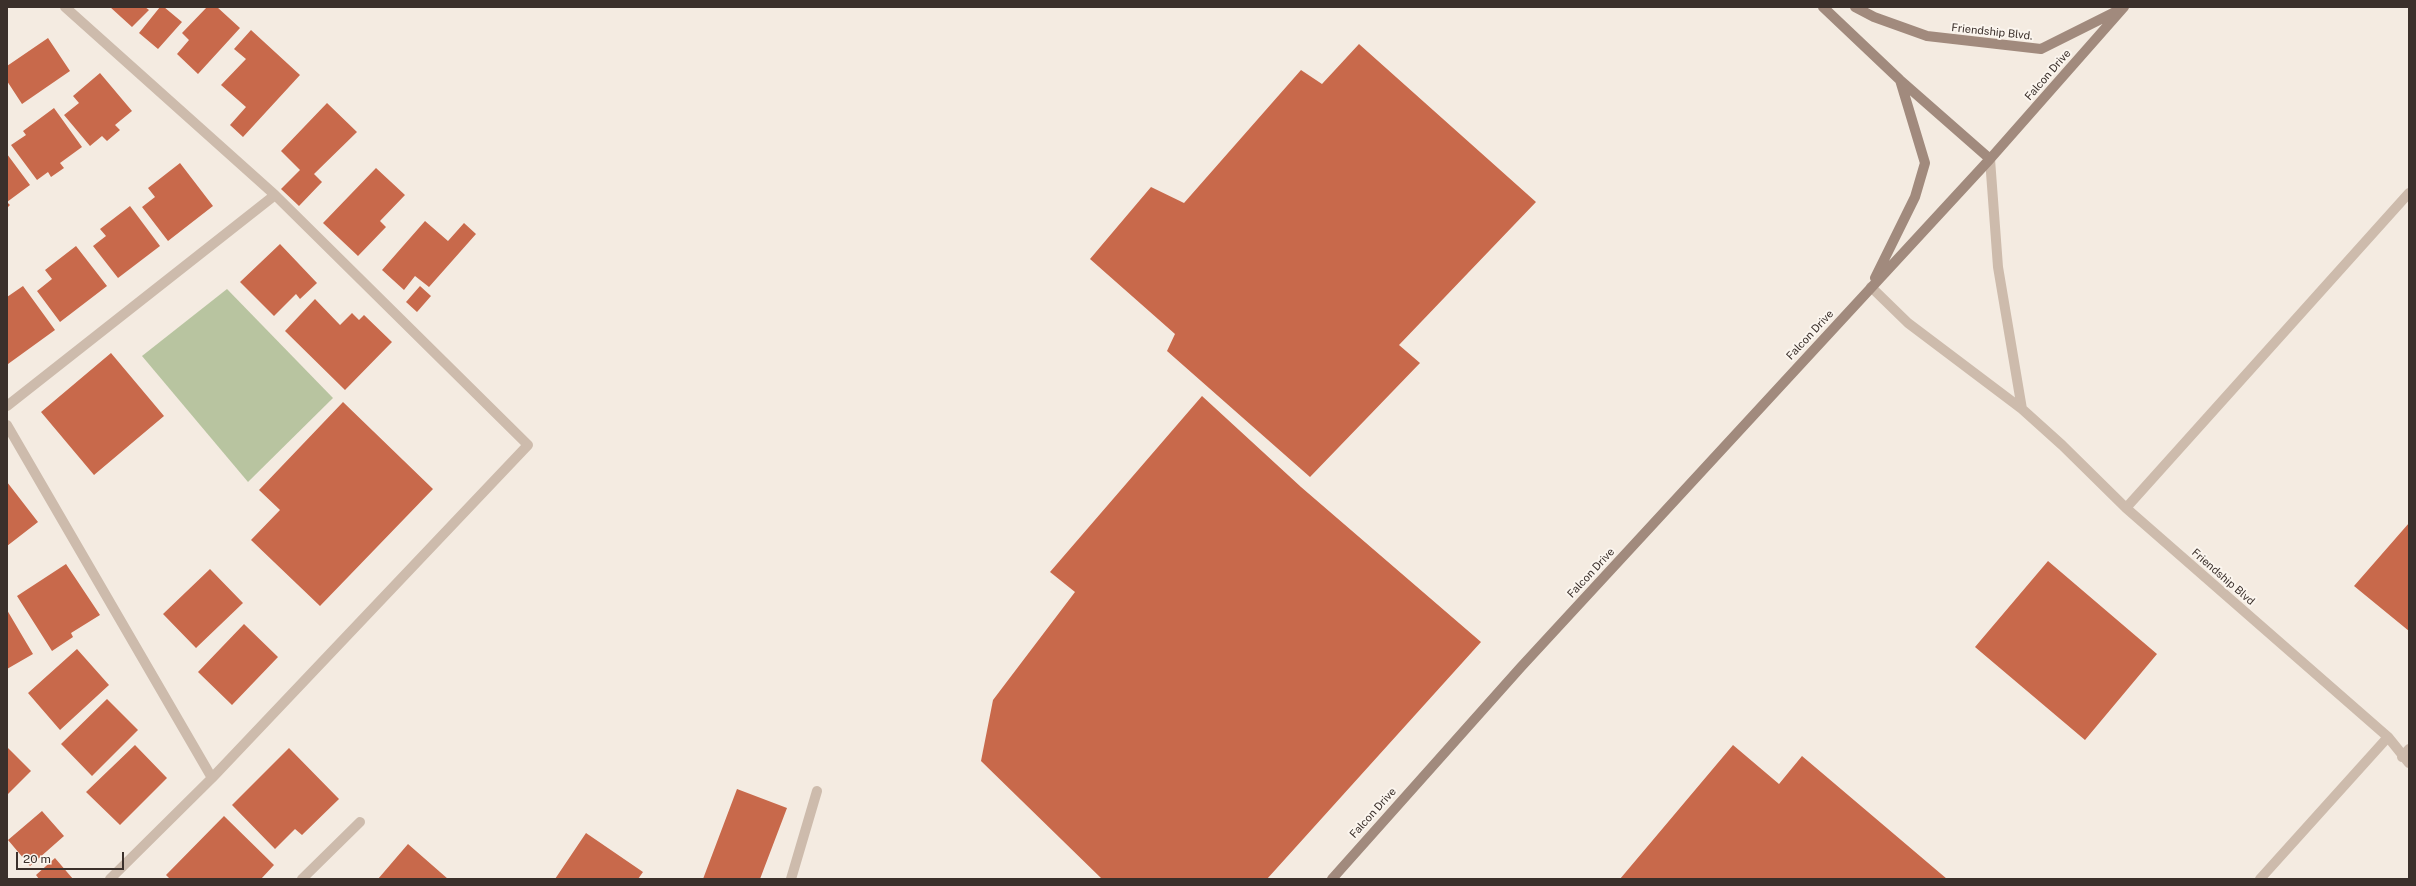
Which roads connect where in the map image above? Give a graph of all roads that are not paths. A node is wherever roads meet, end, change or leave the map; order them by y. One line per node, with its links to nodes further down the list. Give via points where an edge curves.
1 (65, 7): 8 (street)
2 (1823, 7): 5 (street)
3 (1855, 7): 4 (street, Friendship Blvd., via 1874,17 1927,36 2041,49)
4 (2124, 7): 6 (street, Falcon Drive)
5 (1900, 80): 6 (street); 9 (street, via 1925,163 1915,197)
6 (1990, 159): 9 (street, Falcon Drive); 11 (street, via 1998,267)
7 (2409, 193): 13 (street)
8 (275, 195): 10 (street); 17 (street, via 528,446)
9 (1871, 287): 11 (street, Friendship Blvd, via 1908,323); 23 (street, Falcon Drive, via 1521,667)
10 (7, 406)
11 (2022, 409): 13 (street, Friendship Blvd)
12 (7, 425): 17 (street)
13 (2126, 508): 14 (street, Friendship Blvd)
14 (2388, 737): 16 (street, Friendship Blvd); 24 (street)
15 (2409, 749): 16 (street)
16 (2405, 760)
17 (212, 778): 20 (street)
18 (817, 791): 22 (street)
19 (360, 822): 21 (street)
20 (110, 879)
21 (302, 879)
22 (791, 879)
23 (1332, 879)
24 (2260, 879)

